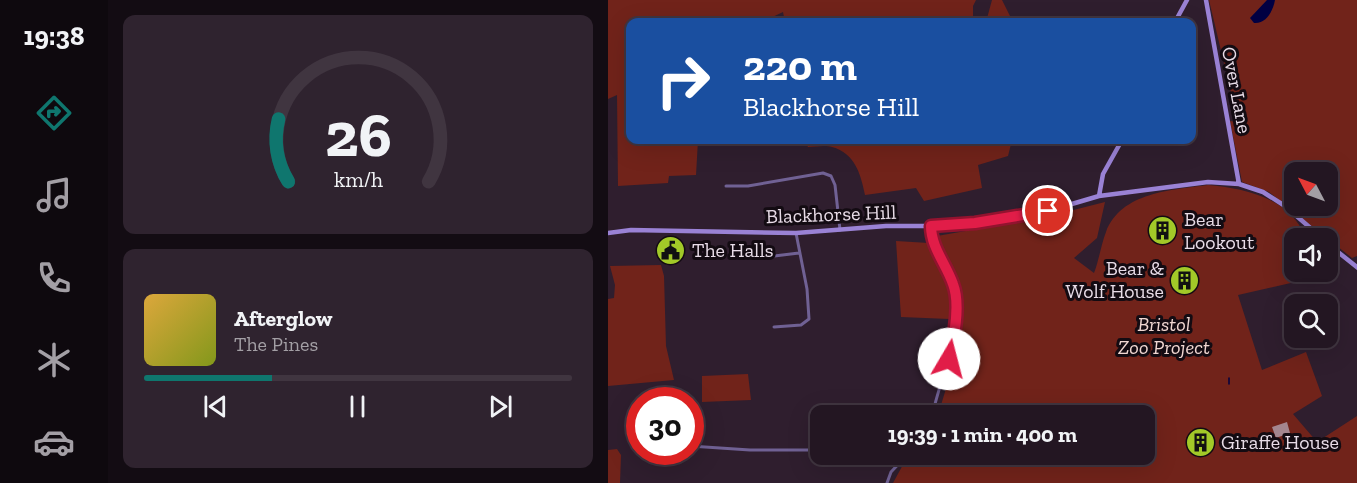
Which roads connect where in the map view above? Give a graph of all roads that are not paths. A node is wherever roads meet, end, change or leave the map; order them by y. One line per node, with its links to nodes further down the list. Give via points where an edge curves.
1 (1187, 0): 3 (main road)
2 (1206, 0): 5 (main road, Over Lane)
3 (1177, 18)
4 (1120, 144): 7 (main road, via 1103,174)
5 (1239, 184): 7 (main road, Blackhorse Hill, via 1208,182); 9 (main road, Blackhorse Hill, via 1274,198)
6 (726, 186): 10 (street, via 828,174 835,184)
7 (1099, 196): 8 (main road, Blackhorse Hill, via 1048,211)
8 (931, 226): 10 (main road, Blackhorse Hill); 20 (street, via 956,299 952,350)
9 (1310, 228)
10 (840, 230): 12 (main road, Blackhorse Hill)
11 (608, 232): 12 (main road, Blackhorse Hill)
12 (796, 233): 14 (street)
13 (1338, 252): 16 (main road)
14 (799, 253): 15 (street); 17 (street, via 809,319 801,325)
15 (766, 257)
16 (1358, 268)
17 (780, 326): 18 (street); 19 (street)
18 (774, 327)
19 (780, 333)
20 (935, 405)
21 (704, 447): 22 (street)
22 (810, 450)
23 (897, 465): 24 (street)
24 (887, 483)

